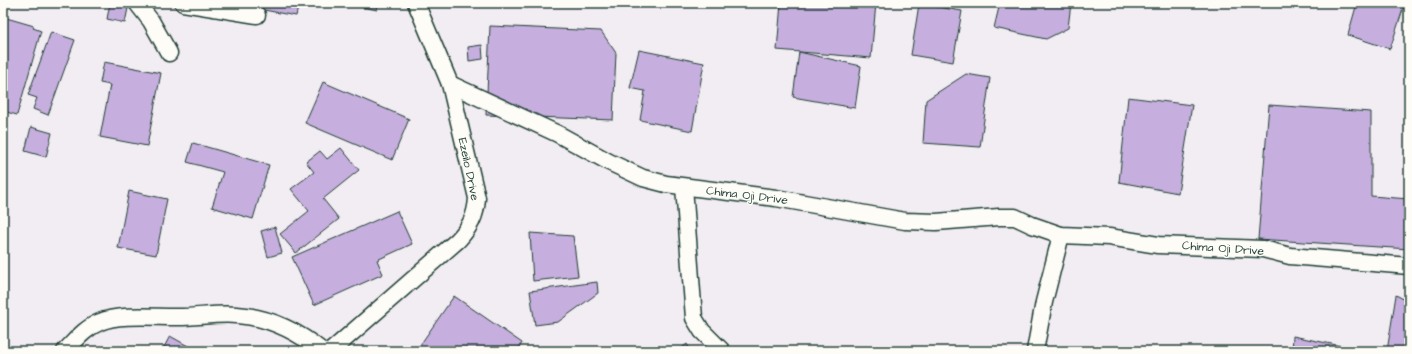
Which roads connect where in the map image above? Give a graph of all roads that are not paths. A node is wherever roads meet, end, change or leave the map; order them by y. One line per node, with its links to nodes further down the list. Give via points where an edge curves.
1 (137, 3): 5 (street, via 151,21)
2 (183, 3): 4 (street)
3 (416, 3): 6 (street, Ezeilo Drive)
4 (257, 15)
5 (169, 53)
6 (450, 84): 7 (street, Chima Oji Drive, via 558,134 643,178); 12 (street, Ezeilo Drive, via 477,198 472,222 447,250)
7 (684, 187): 8 (street, Chima Oji Drive, via 776,198 905,221 1015,218); 13 (street, via 694,318 702,331)
8 (1061, 235): 9 (street, Chima Oji Drive, via 1109,236 1158,245 1263,249 1290,256); 14 (street)
9 (1409, 266)
10 (65, 351): 11 (street, via 91,326 102,321 236,315 264,319 282,325 305,337)
11 (322, 351)
12 (330, 351)
13 (722, 351)
14 (1035, 351)

